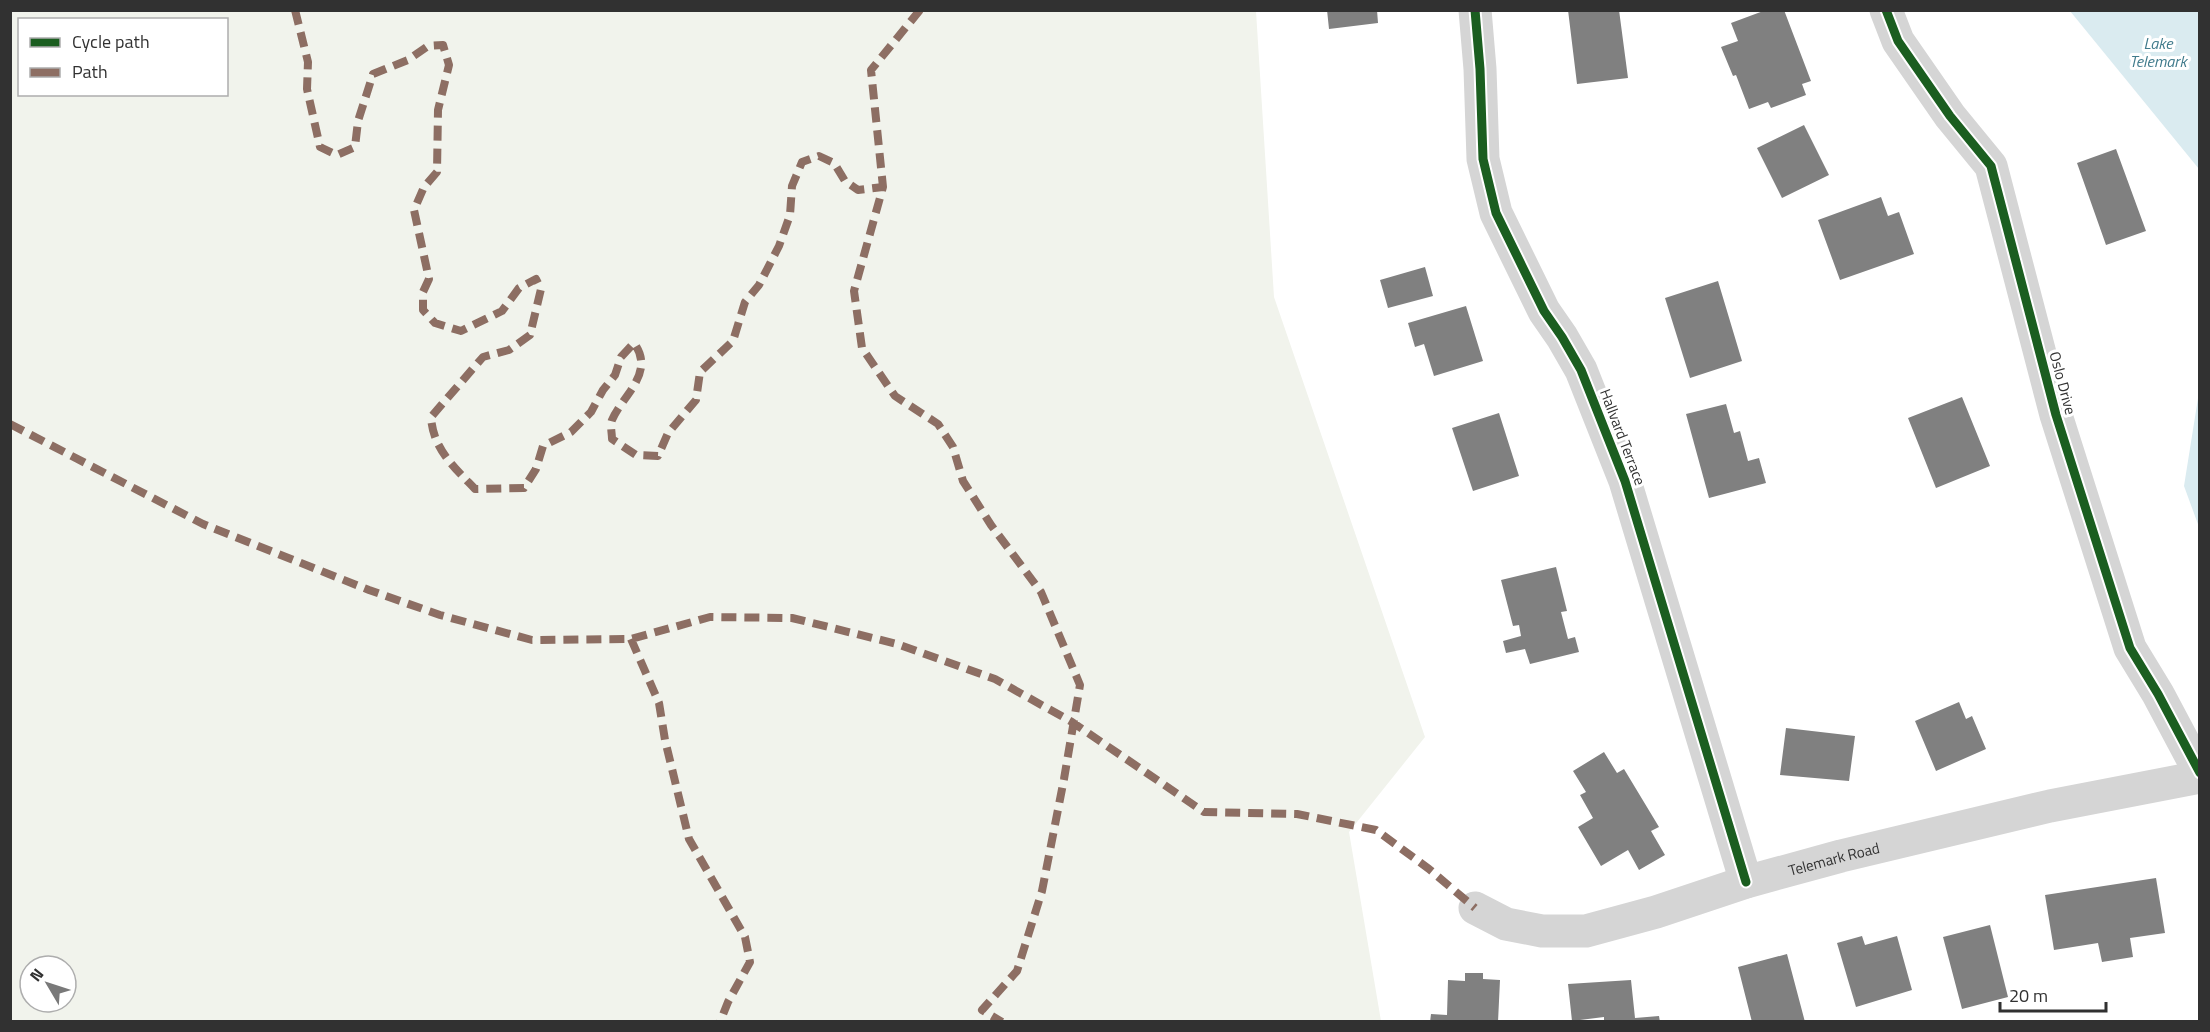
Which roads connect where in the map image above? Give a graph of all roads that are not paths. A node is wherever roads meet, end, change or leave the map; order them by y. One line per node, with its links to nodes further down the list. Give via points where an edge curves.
1 (1475, 10): 4 (street, Hallvard Terrace, via 1483,159 1496,213 1544,311 1581,370 1625,481)
2 (1886, 10): 3 (street, Oslo Drive, via 1898,41 1950,116 1991,166 2056,415 2130,648)
3 (2199, 775): 4 (street, Telemark Road, via 2049,806)
4 (1746, 882): 5 (street, Telemark Road, via 1586,931 1542,931 1506,924)
5 (1474, 908)

